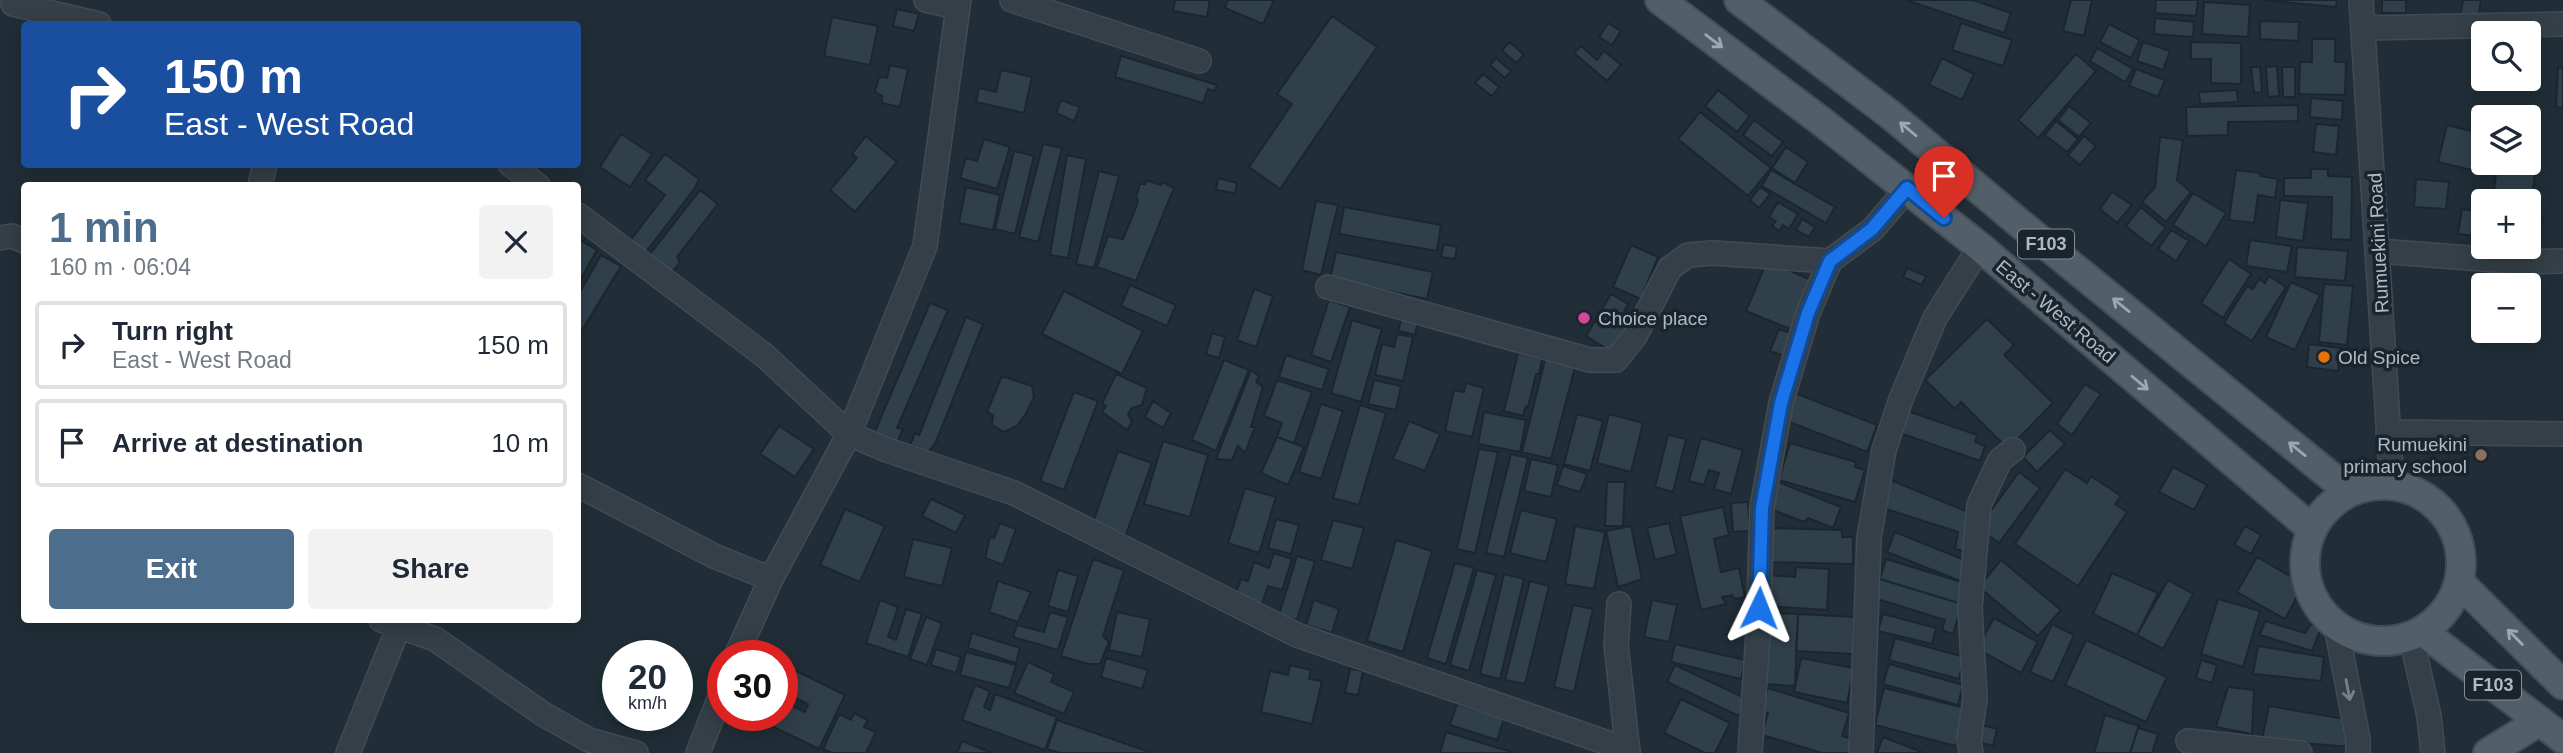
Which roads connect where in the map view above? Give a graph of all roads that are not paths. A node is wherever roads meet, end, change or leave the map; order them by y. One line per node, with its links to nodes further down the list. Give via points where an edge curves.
1 (926, 0): 6 (street)
2 (1012, 0): 11 (street)
3 (1660, 0): 14 (main road, East - West Road / F103, one-way to 14)
4 (1739, 0): 29 (main road, F103, one-way to 4, via 1892,116)
5 (2361, 0): 10 (street, Rumuekini Road)
6 (957, 3): 24 (street, via 925,246)
7 (13, 4): 8 (street)
8 (86, 21)
9 (2563, 23): 10 (street)
10 (2364, 28): 19 (street, Rumuekini Road)
11 (1199, 61)
12 (515, 168): 13 (street)
13 (533, 182)
14 (1907, 188): 18 (main road, East - West Road / F103); 20 (street, via 1872,229)
15 (581, 217): 24 (street, via 764,355)
16 (0, 237): 17 (street)
17 (21, 240)
18 (1980, 247): 30 (main road, East - West Road / F103, one-way to 30); 48 (street, via 1935,318 1900,398 1884,450 1869,538)
19 (2379, 251): 21 (street); 23 (street, Rumuekini Road)
20 (1830, 261): 22 (street, via 1688,255 1670,268 1635,337 1616,360 1590,360); 47 (street, via 1808,313 1781,403 1762,508)
21 (2563, 261)
22 (1328, 287)
23 (2388, 432): 25 (street); 27 (street, Rumuekini Road)
24 (849, 434): 31 (street); 43 (street, via 1014,492 1297,635)
25 (2563, 434)
26 (2013, 450): 49 (street, via 2000,460 1979,505 1970,608 1975,699)
27 (2392, 485): 29 (main road); 32 (main road, via 2423,496 2447,518 2460,549)
28 (581, 487): 31 (street, via 714,556)
29 (2350, 492): 30 (main road, via 2328,507)
30 (2312, 529): 35 (main road, via 2304,555 2306,582 2317,607)
31 (771, 579): 37 (street)
32 (2459, 582): 36 (main road, via 2439,618); 38 (main road, F103, one-way to 32)
33 (1619, 604): 43 (street, via 1619,695)
34 (390, 623): 44 (street); 45 (street, via 435,639 566,728 589,740)
35 (2336, 626): 36 (main road, via 2359,638 2385,642); 51 (street, one-way to 51)
36 (2417, 634): 39 (main road, F103); 52 (street)
37 (743, 640)
38 (2563, 685)
39 (2540, 722): 41 (main road, F103); 53 (main road)
40 (707, 730): 46 (street)
41 (2563, 739)
42 (2188, 741): 50 (street)
43 (1628, 751)
44 (348, 753)
45 (636, 753)
46 (698, 753)
47 (1750, 753)
48 (1861, 753)
49 (1971, 753)
50 (2300, 753)
51 (2358, 753)
52 (2433, 753)
53 (2488, 753)

